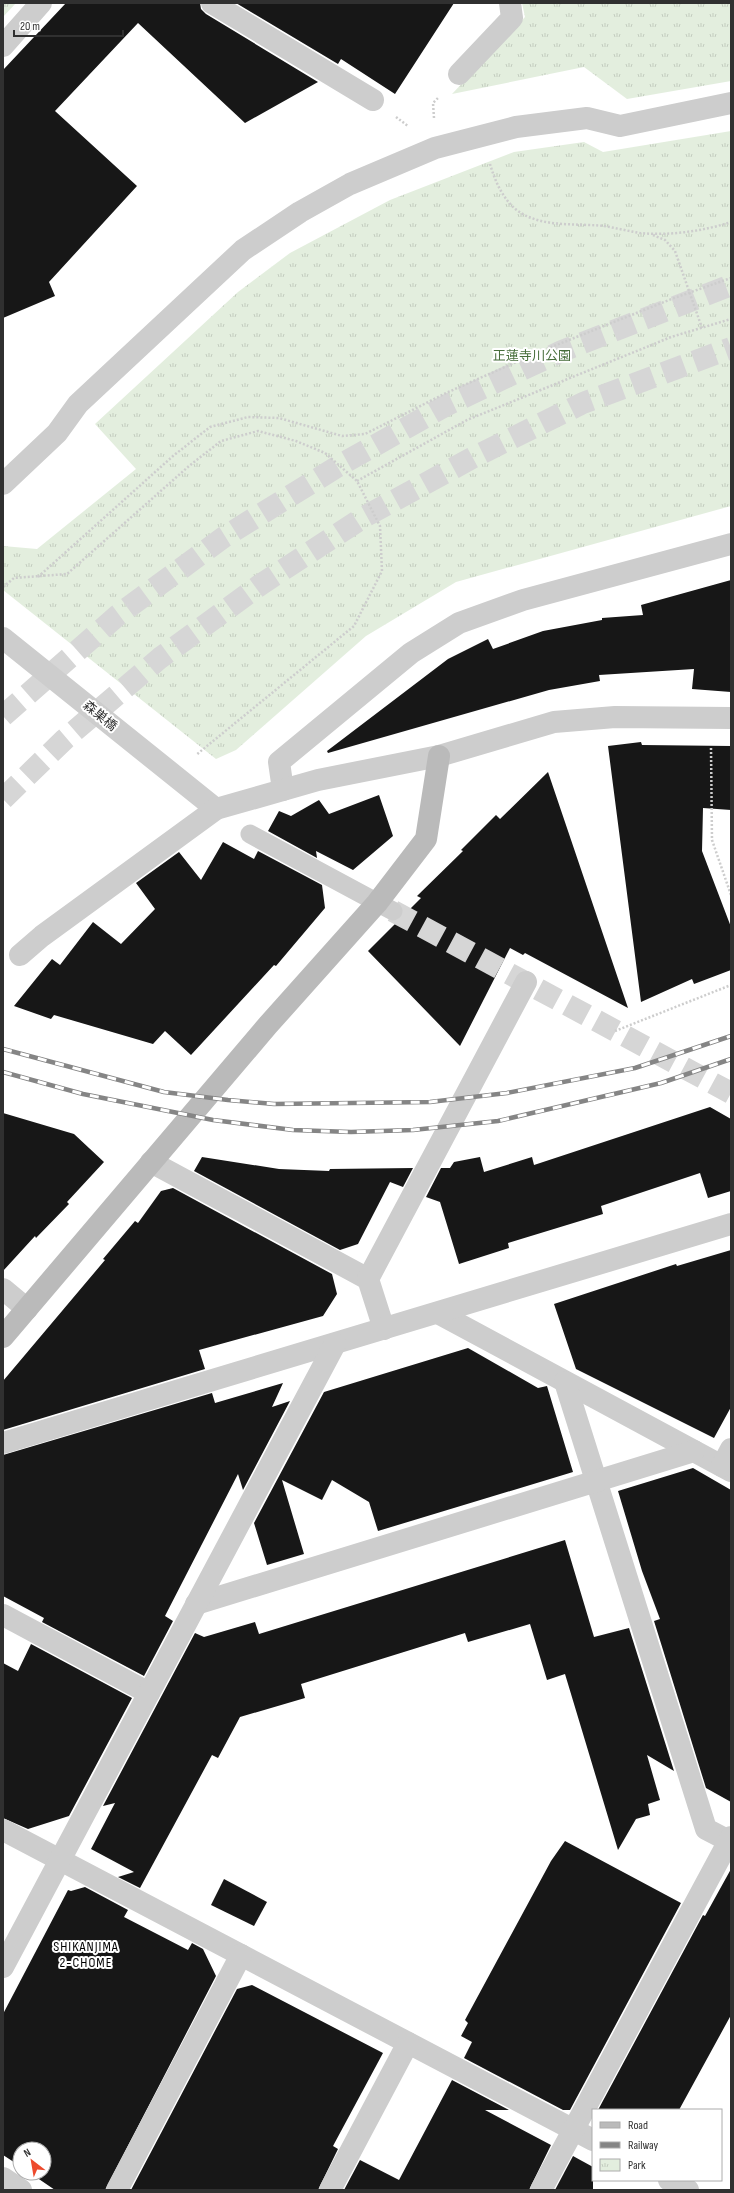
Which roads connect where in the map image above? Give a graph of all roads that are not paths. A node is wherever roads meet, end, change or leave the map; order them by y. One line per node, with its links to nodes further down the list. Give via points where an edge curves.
1 (41, 3): 4 (street)
2 (212, 3): 6 (street)
3 (510, 3): 5 (street, via 512,18)
4 (3, 46)
5 (459, 74)
6 (373, 100)
7 (731, 103): 8 (street, via 620,126 587,118 516,127 434,148 350,184 300,212 243,250 78,404 57,433)
8 (3, 484)
9 (731, 544): 13 (street, via 523,600 459,623 411,653 279,762)
10 (3, 638): 14 (street, 森巣橋)
11 (731, 718): 12 (street, via 615,717 554,722)
12 (439, 756): 13 (street, via 318,780); 16 (street, via 426,839)
13 (283, 790): 14 (street)
14 (216, 808): 17 (street)
15 (250, 834): 16 (lane)
16 (385, 907): 19 (street, via 268,1025)
17 (20, 955)
18 (526, 982): 21 (street)
19 (151, 1162): 21 (street); 23 (street)
20 (731, 1224): 24 (street)
21 (368, 1279): 25 (street)
22 (3, 1289): 23 (street)
23 (27, 1309): 26 (street)
24 (438, 1313): 25 (street); 28 (street)
25 (384, 1329): 27 (street)
26 (3, 1337)
27 (335, 1344): 29 (street); 33 (street)
28 (565, 1382): 30 (street); 32 (street)
29 (3, 1443)
30 (694, 1451): 31 (street); 32 (street)
31 (728, 1462)
32 (596, 1482): 33 (street); 37 (street, via 706,1829)
33 (196, 1604): 35 (street)
34 (3, 1615): 35 (street)
35 (149, 1693): 38 (street)
36 (3, 1830): 38 (street)
37 (730, 1840): 42 (street)
38 (60, 1860): 39 (street); 40 (street)
39 (241, 1954): 41 (street); 47 (street)
40 (3, 1967)
41 (408, 2043): 42 (street); 48 (street)
42 (574, 2129): 43 (street); 49 (street)
43 (592, 2139)
44 (3, 2178): 46 (street)
45 (671, 2181): 50 (street)
46 (21, 2190)
47 (117, 2190)
48 (330, 2190)
49 (541, 2190)
50 (688, 2190)

